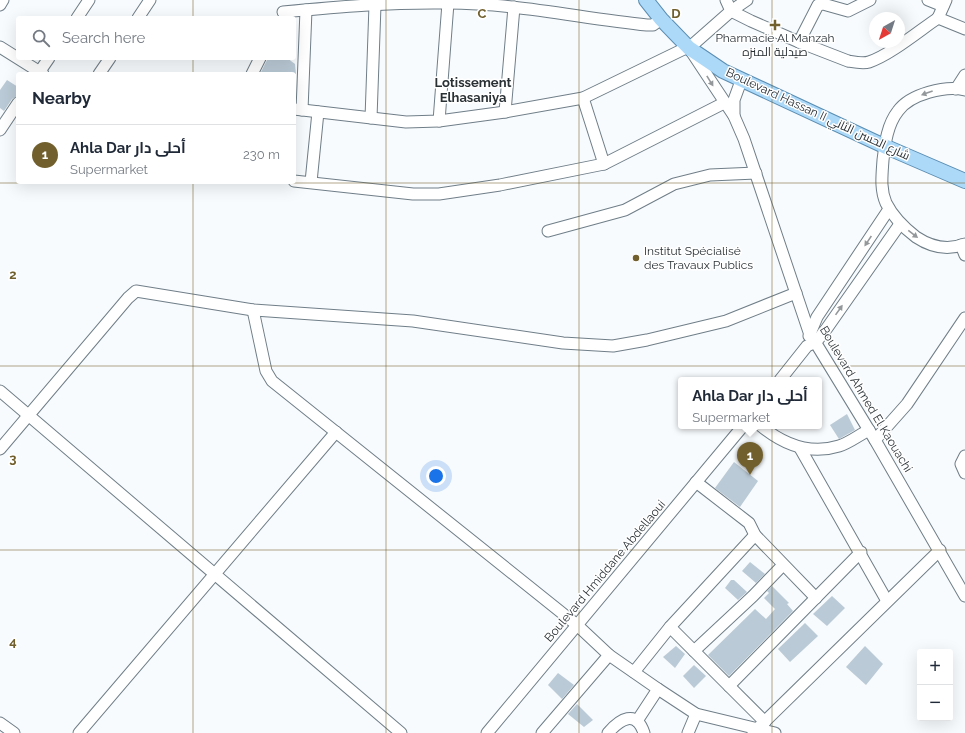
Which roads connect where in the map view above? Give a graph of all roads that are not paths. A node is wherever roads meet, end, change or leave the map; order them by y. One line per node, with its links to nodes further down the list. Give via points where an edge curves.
1 (4, 0): 12 (street)
2 (90, 0): 18 (street)
3 (150, 0): 19 (street)
4 (288, 0): 17 (street)
5 (646, 0): 21 (main road, Boulevard Hassan II شارع الحسن الثاني)
6 (726, 0): 16 (street)
7 (747, 0): 16 (street)
8 (870, 0): 23 (street, via 848,11 818,4)
9 (928, 0): 11 (street)
10 (448, 3): 13 (street); 14 (street); 46 (street)
11 (944, 3): 20 (street)
12 (0, 5)
13 (375, 5): 15 (street); 45 (street)
14 (514, 7): 21 (street, via 647,25 653,25); 43 (street)
15 (306, 10): 17 (street); 41 (street)
16 (731, 11): 23 (street); 25 (street)
17 (281, 15)
18 (78, 16)
19 (139, 16)
20 (938, 18): 22 (street); 23 (street, via 882,56 868,62 848,61)
21 (661, 19): 25 (main road, Boulevard Hassan II شارع الحسن الثاني)
22 (965, 29)
23 (799, 42)
24 (0, 47): 26 (street)
25 (688, 47): 36 (main road, Boulevard Hassan II شارع الحسن الثاني); 38 (street); 39 (street, Boulevard Ahmed El Kaouachi, one-way to 39)
26 (16, 57)
27 (20, 60): 31 (street)
28 (48, 60): 32 (street)
29 (109, 60): 33 (street)
30 (259, 60): 34 (street)
31 (38, 72)
32 (41, 72)
33 (100, 72)
34 (253, 72)
35 (965, 75): 37 (street)
36 (741, 81): 44 (street, Boulevard Ahmed El Kaouachi, via 734,100); 48 (main road, Boulevard Hassan II شارع الحسن الثاني)
37 (961, 89): 48 (street, one-way to 48, via 927,93 899,109)
38 (583, 98): 43 (street); 49 (street)
39 (724, 103): 44 (street, Boulevard Ahmed El Kaouachi); 49 (street)
40 (16, 107): 47 (street)
41 (298, 110): 42 (street)
42 (318, 112): 45 (street); 53 (street)
43 (505, 112): 46 (street)
44 (734, 116): 50 (street, Boulevard Ahmed El Kaouachi)
45 (371, 118): 46 (street, via 406,122)
46 (439, 121)
47 (0, 130)
48 (884, 146): 52 (main road, Boulevard Hassan II شارع الحسن الثاني); 54 (street, via 882,184)
49 (604, 164): 53 (street, via 500,185 439,194 413,194)
50 (756, 173): 56 (street, via 710,175 674,184 625,210); 58 (street, Boulevard Ahmed El Kaouachi)
51 (296, 181): 53 (street)
52 (965, 181)
53 (311, 182)
54 (889, 209): 55 (street); 61 (street, one-way to 61)
55 (900, 224): 57 (street, one-way to 57, via 930,245); 62 (street, one-way to 55)
56 (548, 230)
57 (964, 248)
58 (796, 293): 59 (street, via 726,321 613,346 563,343 413,321); 61 (street, Boulevard Ahmed El Kaouachi)
59 (254, 310): 65 (street, via 136,291); 69 (street, via 269,376)
60 (965, 318): 70 (street, via 907,404)
61 (809, 332): 62 (street)
62 (812, 344): 63 (street); 68 (street, Boulevard Ahmed El Kaouachi)
63 (783, 377)
64 (0, 390): 65 (street)
65 (28, 415): 72 (street); 80 (street)
66 (740, 429): 75 (street, Boulevard Hmiddane Abdellaoui)
67 (765, 429): 71 (street)
68 (869, 430): 70 (street, Boulevard Ahmed El Kaouachi); 71 (street, via 839,446 824,449)
69 (336, 432): 80 (street); 84 (street)
70 (875, 440): 77 (street, Boulevard Ahmed El Kaouachi)
71 (800, 448): 78 (street)
72 (0, 450)
73 (965, 456): 74 (street, via 961,464)
74 (965, 473)
75 (696, 482): 76 (street, via 749,523); 84 (street, Boulevard Hmiddane Abdellaoui)
76 (754, 535): 79 (street); 85 (street)
77 (940, 550): 81 (street, Boulevard Ahmed El Kaouachi); 83 (street)
78 (861, 552): 82 (street); 83 (street)
79 (783, 565): 82 (street); 86 (street)
80 (215, 573): 97 (street); 98 (street)
81 (965, 596)
82 (816, 598): 89 (street)
83 (887, 601): 93 (street)
84 (577, 625): 87 (street); 99 (street, Boulevard Hmiddane Abdellaoui)
85 (670, 627): 86 (street); 88 (street)
86 (694, 651): 89 (street)
87 (610, 655): 88 (street); 100 (street)
88 (634, 672): 90 (street)
89 (729, 686): 93 (street)
90 (658, 690): 91 (street); 92 (street)
91 (696, 714): 95 (street); 103 (street)
92 (637, 722): 101 (street, via 627,718 621,719); 102 (street)
93 (765, 722): 95 (street)
94 (0, 723): 96 (street)
95 (754, 731): 104 (street)
96 (14, 733)
97 (79, 733)
98 (401, 733)
99 (487, 733)
100 (542, 733)
101 (608, 733)
102 (644, 733)
103 (688, 733)
104 (775, 733)

